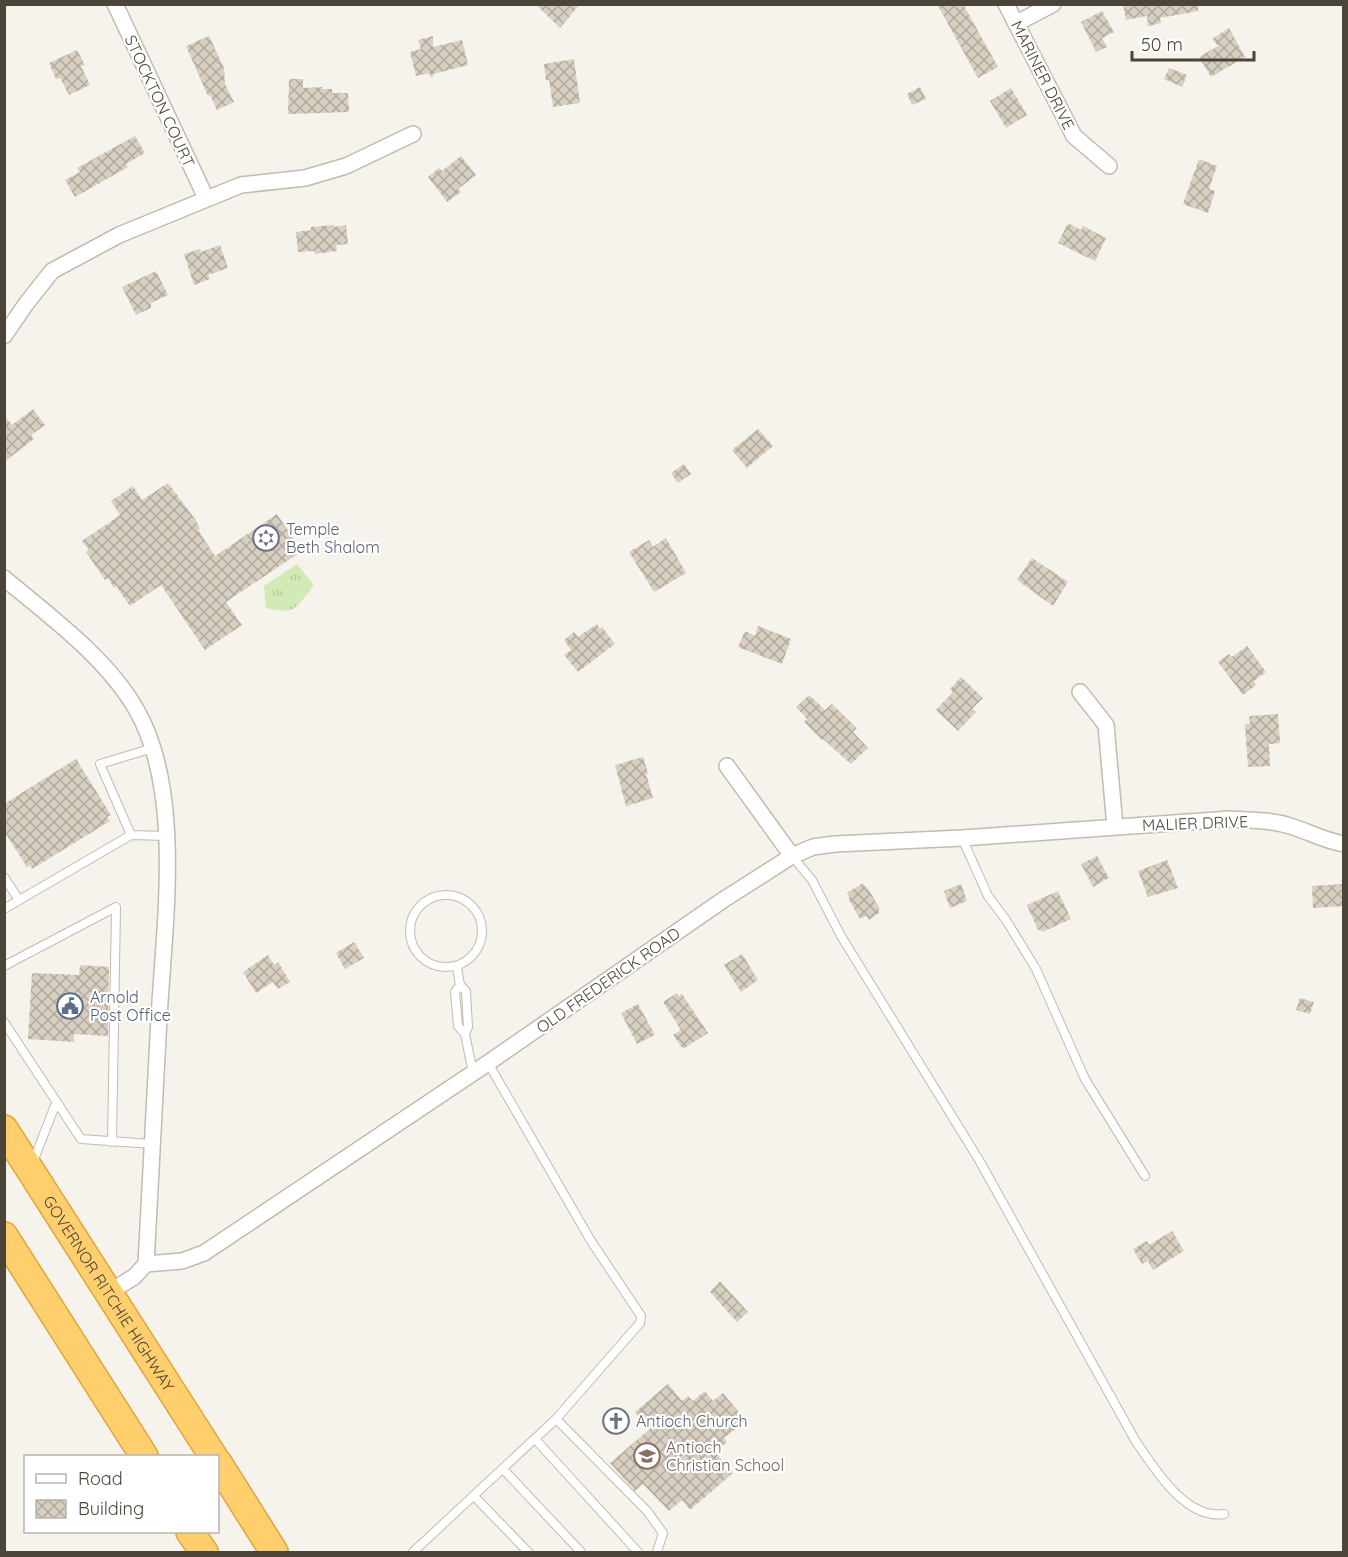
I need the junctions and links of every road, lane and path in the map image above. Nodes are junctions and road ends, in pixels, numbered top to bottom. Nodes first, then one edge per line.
1 (115, 4) edge
2 (1006, 4) edge
3 (1053, 4) edge
4 (1017, 23) junction
5 (413, 134) dead end
6 (1109, 166) dead end
7 (206, 198) junction
8 (4, 336) edge
9 (4, 578) edge
10 (1080, 692) dead end
11 (153, 748) junction
12 (727, 766) dead end
13 (1115, 827) junction
14 (131, 835) junction
15 (166, 836) junction
16 (962, 838) junction
17 (1344, 844) edge
18 (792, 856) junction
19 (4, 877) edge
20 (19, 900) junction
21 (4, 909) edge
22 (4, 966) edge
23 (456, 967) junction
24 (4, 1022) edge
25 (488, 1063) junction
26 (473, 1072) junction
27 (56, 1103) junction
28 (4, 1129) edge
29 (112, 1142) junction
30 (152, 1144) junction
31 (30, 1169) junction
32 (1146, 1176) dead end
33 (4, 1236) edge
34 (146, 1264) junction
35 (110, 1292) junction
36 (556, 1419) junction
37 (535, 1439) junction
38 (143, 1455) edge
39 (212, 1455) edge
40 (219, 1465) edge
41 (503, 1469) junction
42 (474, 1496) junction
43 (1224, 1514) dead end
44 (191, 1533) edge
45 (204, 1552) edge
46 (274, 1552) edge
47 (413, 1552) edge
48 (528, 1552) edge
49 (581, 1552) edge
50 (638, 1552) edge
51 (657, 1552) edge

1 - 7 street, STOCKTON COURT
2 - 4 street, MARINER DRIVE
3 - 4 street
4 - 6 street, MARINER DRIVE
5 - 7 street
7 - 8 street
9 - 11 street
10 - 13 street
11 - 14 lane
11 - 15 street
12 - 18 street
13 - 16 street, OLD FREDERICK ROAD
13 - 17 street, MALIER DRIVE
14 - 15 lane
14 - 20 lane
15 - 30 street
16 - 18 street, OLD FREDERICK ROAD
16 - 32 lane
18 - 25 street, OLD FREDERICK ROAD
18 - 43 lane
19 - 20 lane
20 - 21 lane
22 - 29 lane
23 - 23 lane
23 - 26 lane
24 - 27 lane
25 - 26 street, OLD FREDERICK ROAD
25 - 36 lane
26 - 34 street, OLD FREDERICK ROAD
27 - 29 lane
27 - 31 lane
28 - 31 highway, GOVERNOR RITCHIE HIGHWAY
29 - 30 lane
30 - 34 street
31 - 35 highway, GOVERNOR RITCHIE HIGHWAY
33 - 38 highway
34 - 35 street
35 - 39 highway, GOVERNOR RITCHIE HIGHWAY
36 - 37 lane
36 - 51 lane
37 - 41 lane
37 - 50 lane
40 - 46 highway
41 - 42 lane
41 - 49 lane
42 - 47 lane
42 - 48 lane
44 - 45 highway

